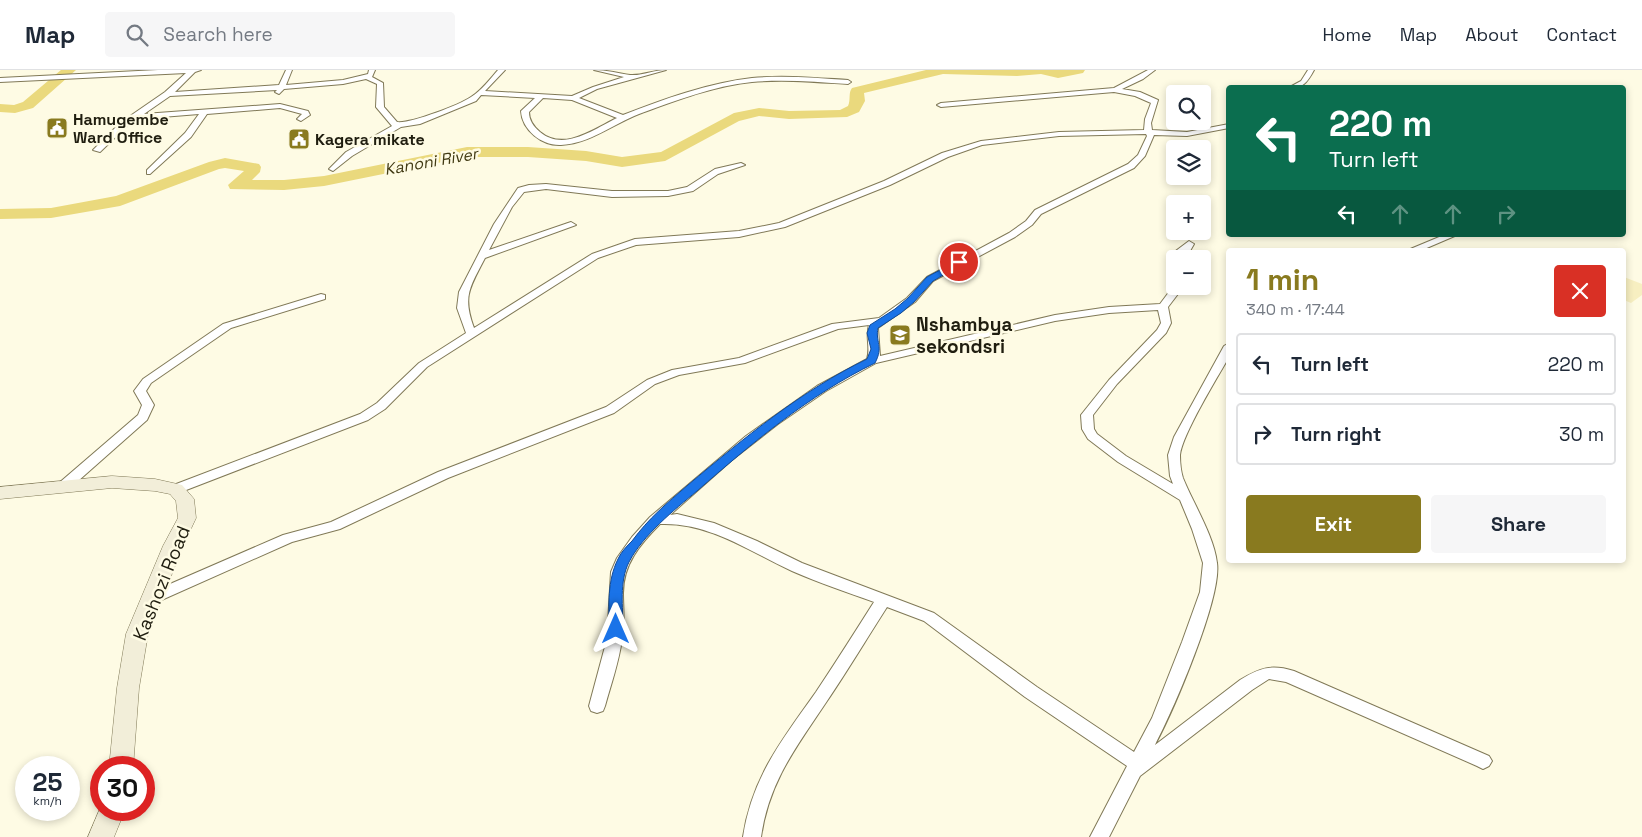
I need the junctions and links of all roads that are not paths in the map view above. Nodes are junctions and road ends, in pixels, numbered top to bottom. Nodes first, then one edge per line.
1 (52, 70) edge
2 (193, 70) edge
3 (198, 70) edge
4 (289, 70) edge
5 (372, 70) edge
6 (502, 70) edge
7 (598, 70) edge
8 (663, 70) edge
9 (1152, 70) edge
10 (1311, 70) edge
11 (367, 77) junction
12 (632, 77) junction
13 (14, 79) junction
14 (0, 80) edge
15 (848, 82) dead end
16 (1298, 85) edge
17 (282, 88) junction
18 (1114, 90) junction
19 (481, 93) junction
20 (168, 94) junction
21 (540, 97) junction
22 (573, 98) junction
23 (941, 105) dead end
24 (270, 107) junction
25 (204, 112) junction
26 (133, 117) junction
27 (623, 118) junction
28 (301, 119) dead end
29 (399, 125) junction
30 (1226, 127) edge
31 (1148, 132) junction
32 (97, 150) dead end
33 (741, 165) dead end
34 (333, 169) dead end
35 (150, 172) dead end
36 (571, 225) dead end
37 (1447, 237) edge
38 (1189, 244) dead end
39 (1418, 248) edge
40 (1184, 250) edge
41 (481, 256) junction
42 (1172, 295) edge
43 (321, 298) dead end
44 (1163, 307) junction
45 (880, 321) junction
46 (472, 333) junction
47 (1226, 352) edge
48 (872, 361) junction
49 (64, 486) junction
50 (176, 488) junction
51 (0, 493) edge
52 (1185, 497) junction
53 (655, 520) junction
54 (152, 598) junction
55 (883, 601) junction
56 (597, 706) dead end
57 (122, 756) edge
58 (1483, 761) dead end
59 (1137, 767) junction
60 (108, 821) edge
61 (101, 837) edge
62 (752, 837) edge
63 (1099, 837) edge

1 - 13 street
2 - 3 street
2 - 13 street
2 - 20 street
4 - 17 street
5 - 11 street
6 - 19 street
7 - 12 street
8 - 12 street
9 - 18 street
10 - 16 street
11 - 17 street
11 - 29 street
12 - 22 street
13 - 14 street
15 - 27 street
17 - 20 street
17 - 24 street
18 - 23 street
18 - 31 street
19 - 21 street
19 - 29 street
20 - 26 street
21 - 22 street
21 - 27 street
22 - 27 street
24 - 25 street
24 - 28 street
25 - 26 street
25 - 35 street
26 - 32 street
29 - 34 street
30 - 31 street
31 - 45 street
31 - 46 street
33 - 41 street
36 - 41 street
37 - 39 street
38 - 40 street
41 - 46 street
42 - 44 street
43 - 49 street
44 - 48 street
44 - 52 street
45 - 48 street
45 - 54 street
46 - 50 street
47 - 52 street
48 - 53 street
49 - 50 main road
49 - 51 main road
50 - 54 main road, Kashozi Road
52 - 59 street
53 - 55 street
53 - 56 street
54 - 57 main road, Kashozi Road
55 - 59 street
55 - 62 street
58 - 59 street
59 - 63 street
60 - 61 main road

